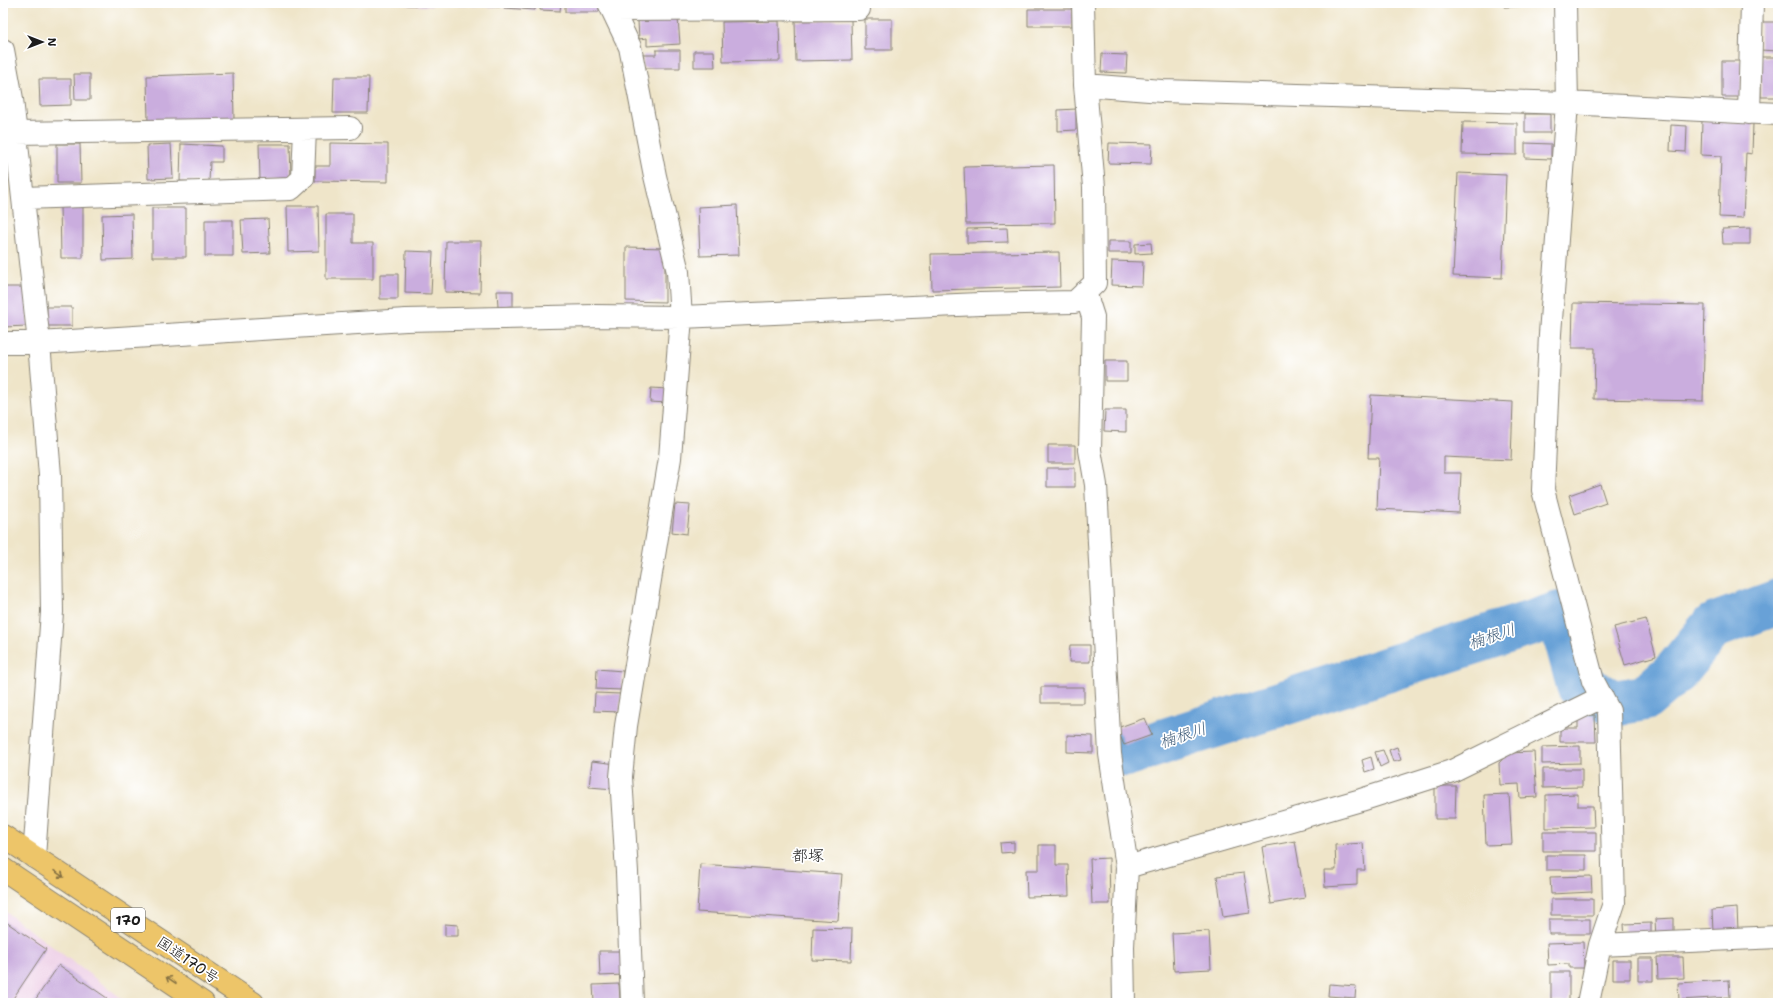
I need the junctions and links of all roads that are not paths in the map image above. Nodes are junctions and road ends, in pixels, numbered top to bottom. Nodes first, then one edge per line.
1 (1083, 3) edge
2 (1565, 3) edge
3 (1752, 3) edge
4 (611, 7) edge
5 (859, 8) dead end
6 (3, 50) edge
7 (1085, 85) junction
8 (8, 99) edge
9 (1567, 103) junction
10 (1749, 113) junction
11 (1778, 114) edge
12 (350, 128) dead end
13 (305, 129) junction
14 (16, 132) junction
15 (23, 198) junction
16 (1085, 292) junction
17 (681, 317) junction
18 (3, 343) edge
19 (39, 343) junction
20 (1602, 697) junction
21 (3, 836) edge
22 (34, 857) junction
23 (1127, 867) junction
24 (3, 869) edge
25 (1778, 937) edge
26 (1600, 945) junction
27 (203, 1003) edge
28 (253, 1003) edge
29 (632, 1003) edge
30 (1124, 1003) edge
31 (1588, 1003) edge

1 - 7 street
2 - 9 street
3 - 10 street
4 - 5 street
4 - 17 street
6 - 8 street
7 - 9 street
7 - 16 street
8 - 14 street
9 - 10 street
9 - 20 street
10 - 11 street
12 - 13 street
13 - 14 street
13 - 15 street
14 - 15 street
15 - 19 street
16 - 17 street
16 - 23 street
17 - 19 street
17 - 29 street
18 - 19 street
19 - 22 street
20 - 23 street
20 - 26 street
21 - 22 highway, 国道170号 / 170
22 -> 28 highway, 国道170号 / 170
23 - 30 street
27 -> 24 highway, 国道170号 / 170
25 - 26 street
26 - 31 street

